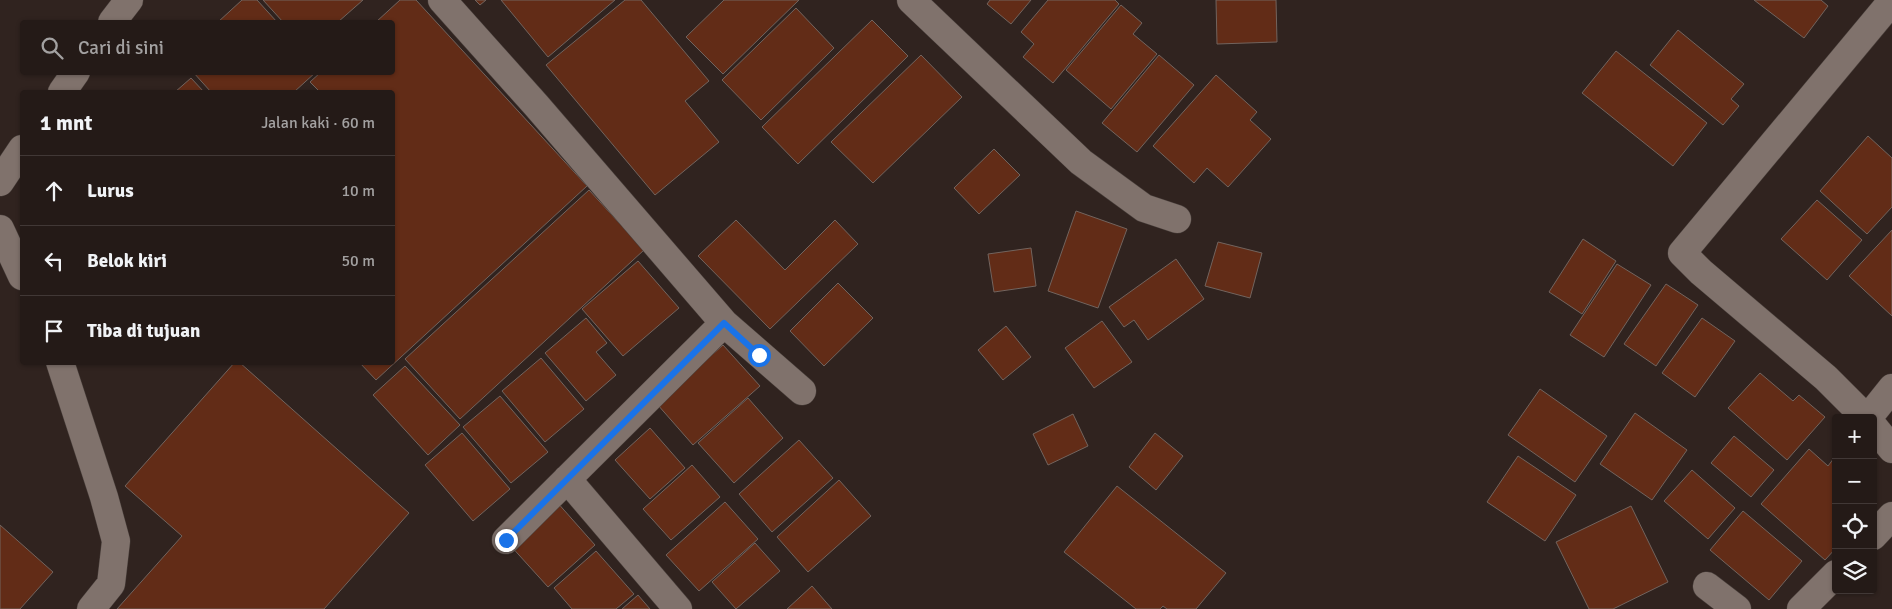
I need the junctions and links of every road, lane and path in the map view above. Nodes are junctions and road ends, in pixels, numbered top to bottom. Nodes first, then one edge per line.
1 (129, 0) edge
2 (442, 0) edge
3 (911, 0) edge
4 (1892, 1) edge
5 (114, 20) edge
6 (74, 75) edge
7 (63, 90) edge
8 (20, 152) edge
9 (0, 182) edge
10 (1177, 218) dead end
11 (0, 228) edge
12 (20, 272) edge
13 (724, 323) junction
14 (61, 365) edge
15 (1892, 388) edge
16 (802, 391) dead end
17 (1863, 414) edge
18 (1870, 414) edge
19 (1877, 431) edge
20 (1892, 449) edge
21 (567, 479) junction
22 (1892, 516) edge
23 (1877, 532) edge
24 (506, 540) dead end
25 (1832, 578) edge
26 (1707, 586) dead end
27 (91, 609) edge
28 (678, 609) edge
29 (1737, 609) edge
30 (1801, 609) edge

1 - 5 street
2 - 13 street
3 - 10 street
4 - 17 street
6 - 7 street
8 - 9 street
11 - 12 street
13 - 16 street
13 - 21 street
14 - 27 street
15 - 18 street
19 - 20 street
21 - 24 street
21 - 28 street
22 - 23 street
25 - 30 street
26 - 29 street

